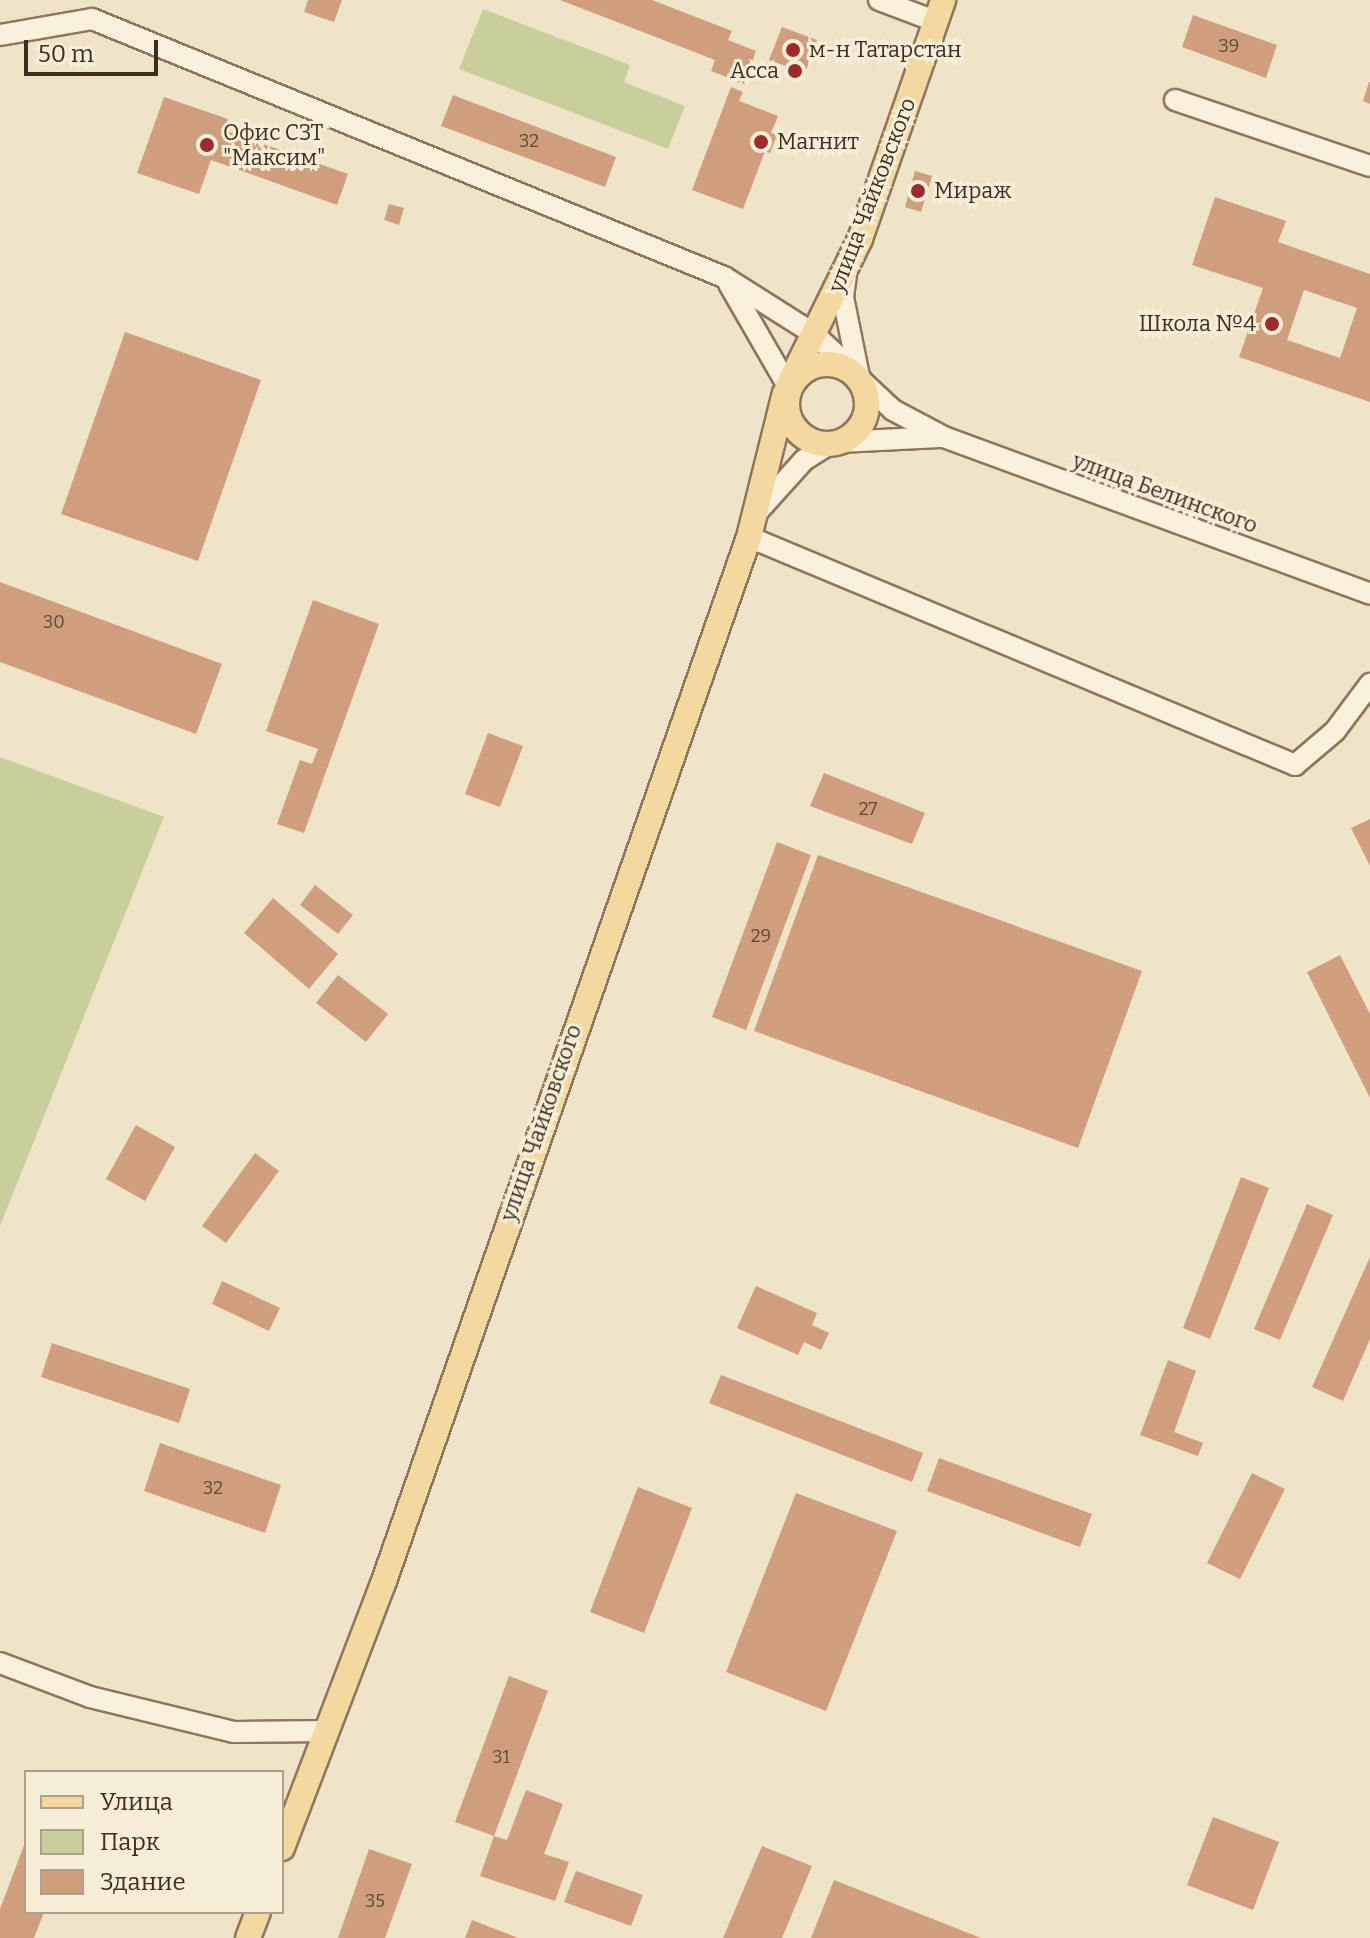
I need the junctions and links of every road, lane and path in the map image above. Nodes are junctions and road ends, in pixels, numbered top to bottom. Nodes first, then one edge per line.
1 (879, 0) edge
2 (939, 10) edge
3 (0, 35) edge
4 (1175, 100) dead end
5 (1370, 166) edge
6 (846, 275) junction
7 (724, 277) junction
8 (814, 334) junction
9 (861, 379) junction
10 (787, 389) junction
11 (944, 437) junction
12 (833, 444) junction
13 (759, 510) junction
14 (749, 537) junction
15 (1370, 594) edge
16 (1370, 684) edge
17 (0, 1663) edge
18 (327, 1731) junction
19 (284, 1843) edge
20 (257, 1914) edge
21 (248, 1938) edge

1 - 2 street
2 - 6 main road, улица Чайковского
3 - 7 street, улица Белинского
4 - 5 street
6 - 8 main road, улица Чайковского
6 - 9 street
7 - 8 street, улица Белинского
7 - 10 street
8 - 9 street, улица Белинского
8 - 10 main road, улица Чайковского
9 - 10 main road
9 - 11 street, улица Белинского
9 - 12 main road
10 - 12 main road
10 - 13 main road, улица Чайковского
11 - 12 street
11 - 15 street, улица Белинского
12 - 13 street
13 - 14 main road, улица Чайковского
14 - 16 street
14 - 18 main road, улица Чайковского
17 - 18 street
18 - 19 main road, улица Чайковского
20 - 21 main road

